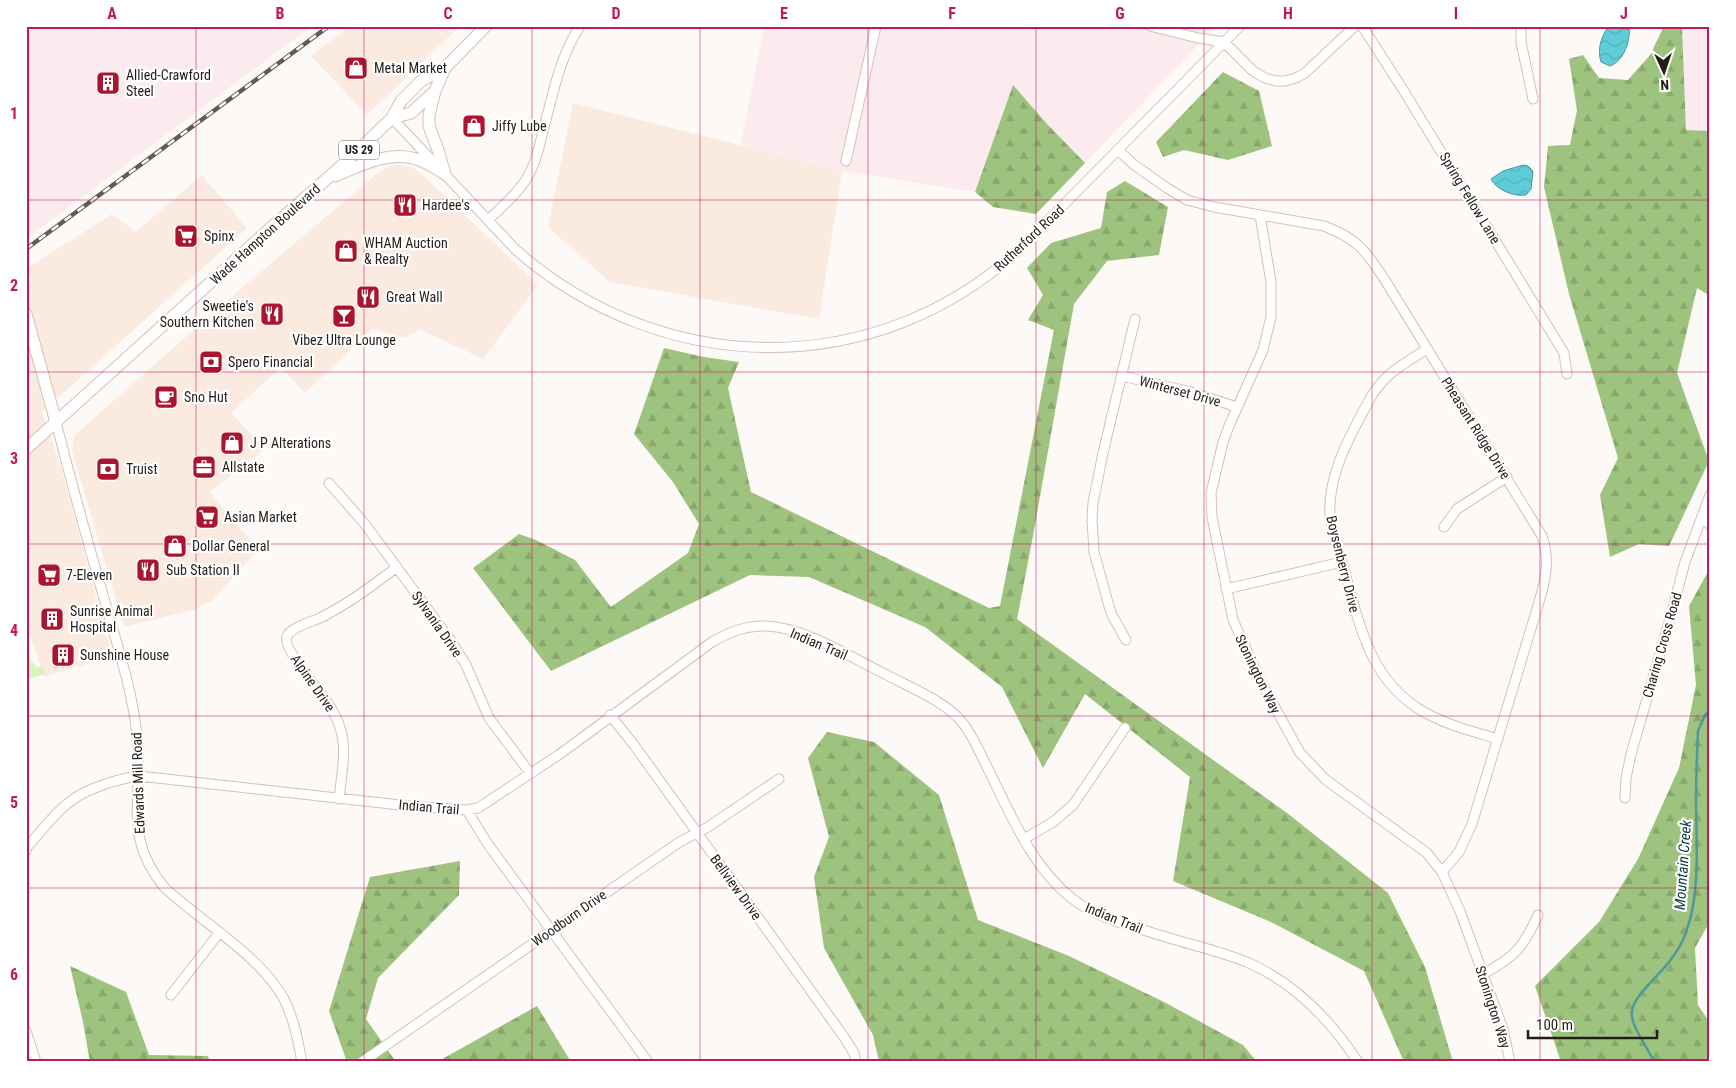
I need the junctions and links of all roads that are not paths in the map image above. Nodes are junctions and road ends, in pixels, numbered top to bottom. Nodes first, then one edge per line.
1 (486, 26) edge
2 (580, 26) edge
3 (876, 26) edge
4 (1150, 26) edge
5 (1240, 26) edge
6 (1354, 26) edge
7 (1362, 26) edge
8 (1521, 26) edge
9 (1224, 42) junction
10 (445, 68) junction
11 (435, 91) junction
12 (1533, 99) dead end
13 (392, 118) junction
14 (1118, 150) junction
15 (846, 162) dead end
16 (445, 174) junction
17 (324, 181) junction
18 (1260, 216) junction
19 (488, 220) junction
20 (26, 314) edge
21 (1135, 319) dead end
22 (1427, 349) junction
23 (1567, 374) dead end
24 (1122, 376) junction
25 (1237, 407) junction
26 (56, 422) junction
27 (26, 449) edge
28 (1507, 477) junction
29 (329, 483) dead end
30 (1710, 495) edge
31 (1702, 517) junction
32 (1710, 525) edge
33 (1444, 527) dead end
34 (1342, 562) junction
35 (397, 568) junction
36 (1226, 588) junction
37 (1126, 640) dead end
38 (610, 715) junction
39 (1125, 728) dead end
40 (1498, 739) junction
41 (530, 773) junction
42 (139, 776) junction
43 (779, 780) dead end
44 (1625, 798) dead end
45 (339, 799) junction
46 (467, 810) junction
47 (696, 833) junction
48 (1024, 839) junction
49 (26, 847) edge
50 (1442, 872) junction
51 (1538, 915) dead end
52 (551, 930) junction
53 (219, 933) junction
54 (1483, 974) junction
55 (170, 995) dead end
56 (26, 1031) edge
57 (36, 1062) edge
58 (302, 1062) edge
59 (362, 1062) edge
60 (648, 1062) edge
61 (856, 1062) edge
62 (1358, 1062) edge
63 (1510, 1062) edge

1 - 10 main road, Wade Hampton Boulevard / US 29
2 - 19 street
3 - 15 street
4 - 9 street
5 - 9 street, Rutherford Road
6 - 9 street
7 - 23 street, Spring Fellow Lane
8 - 12 street
9 - 14 street, Rutherford Road
10 - 11 main road, Wade Hampton Boulevard / US 29
10 - 13 main road, Wade Hampton Boulevard / US 29
11 - 13 main road, Wade Hampton Boulevard / US 29
11 - 16 main road
13 - 16 street, Rutherford Road
13 - 17 main road, Wade Hampton Boulevard / US 29
14 - 18 street, Pheasant Ridge Drive
14 - 19 street, Rutherford Road
16 - 17 main road
16 - 19 street, Rutherford Road
17 - 26 main road, Wade Hampton Boulevard / US 29
18 - 22 street, Pheasant Ridge Drive
18 - 25 street, Stonington Way
20 - 26 main road
21 - 24 street
22 - 28 street, Pheasant Ridge Drive
22 - 34 street, Boysenberry Drive
24 - 25 street, Winterset Drive
24 - 37 street
25 - 36 street, Stonington Way
26 - 27 main road, Wade Hampton Boulevard / US 29
26 - 42 street, Edwards Mill Road
28 - 33 street
28 - 40 street, Pheasant Ridge Drive
29 - 35 street, Sylvania Drive
30 - 31 street, Charing Cross Road
31 - 32 street
31 - 44 street, Charing Cross Road
34 - 36 street
34 - 40 street, Boysenberry Drive
35 - 41 street, Sylvania Drive
35 - 45 street, Alpine Drive
36 - 50 street, Stonington Way
38 - 41 street, Indian Trail
38 - 47 street, Bellview Drive
38 - 48 street, Indian Trail
39 - 48 street
40 - 50 street, Pheasant Ridge Drive
41 - 46 street, Indian Trail
42 - 45 street, Indian Trail
42 - 49 street, Indian Trail
42 - 53 street, Edwards Mill Road
43 - 47 street, Woodburn Drive
45 - 46 street, Indian Trail
46 - 52 street
47 - 52 street, Woodburn Drive
47 - 61 street, Bellview Drive
48 - 62 street, Indian Trail
50 - 54 street, Stonington Way
51 - 54 street
52 - 59 street, Woodburn Drive
52 - 60 street
53 - 55 street
53 - 58 street, Edwards Mill Road
54 - 63 street, Stonington Way
56 - 57 street

